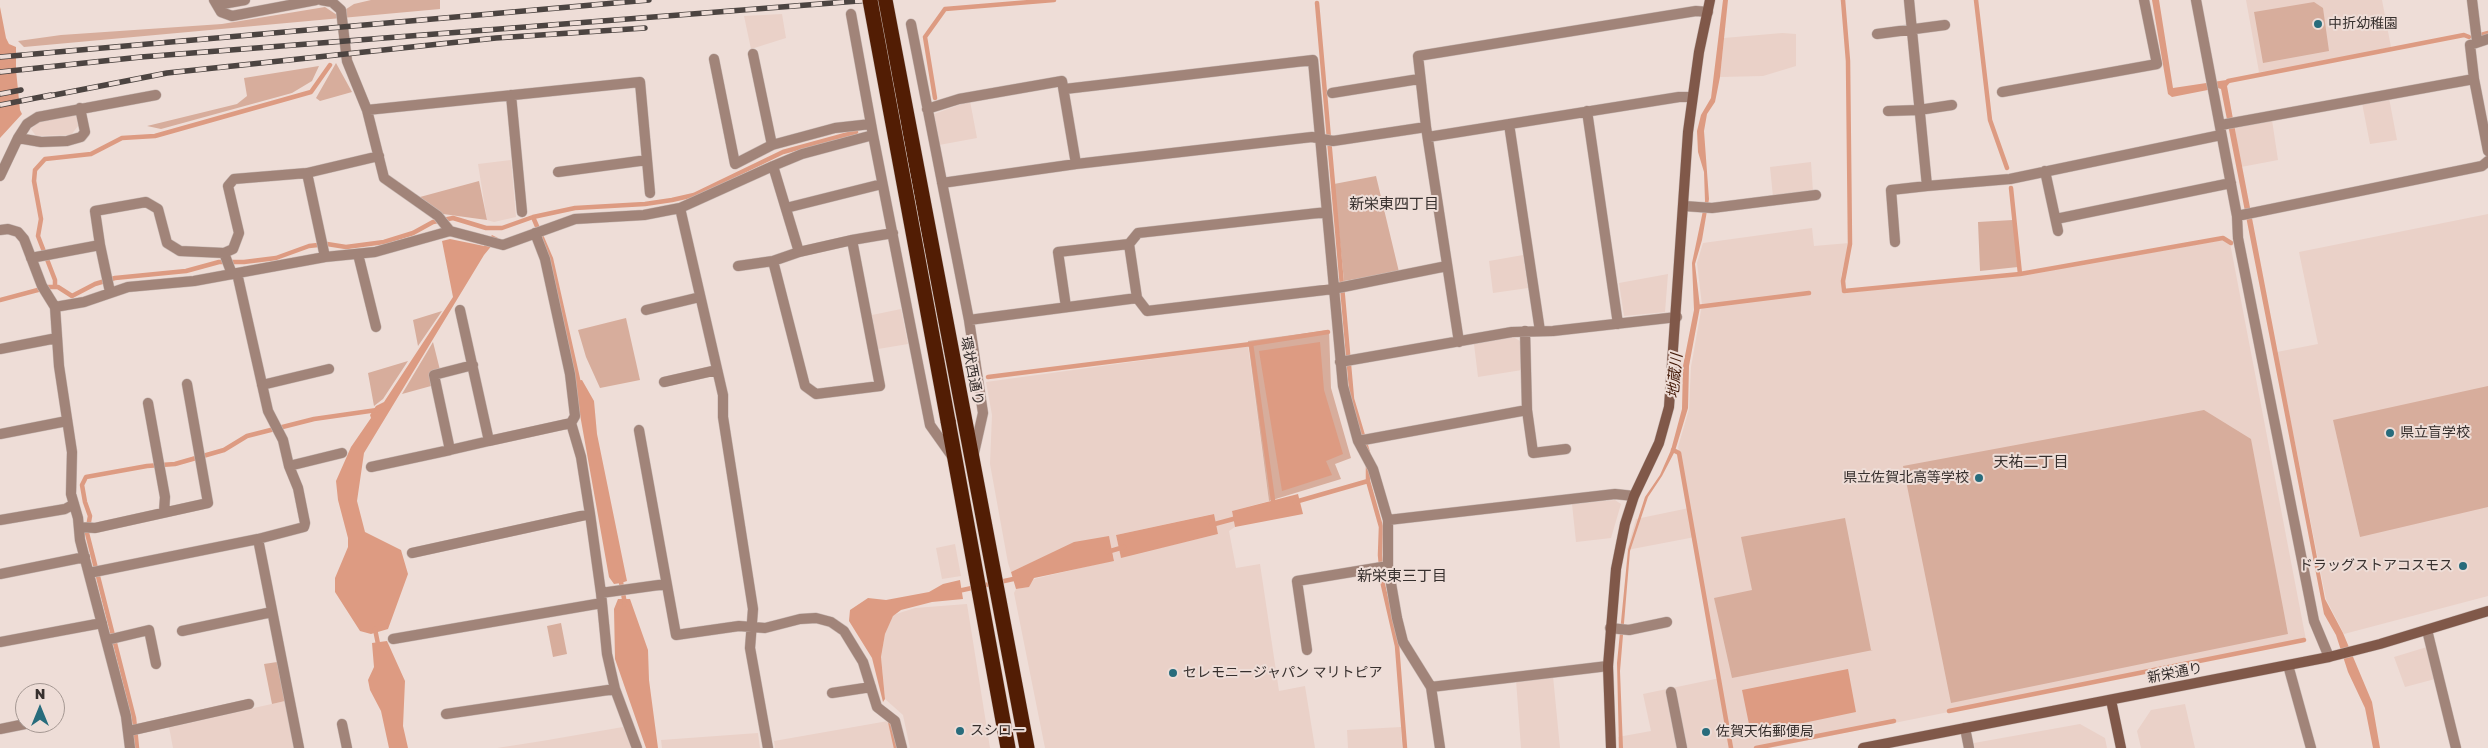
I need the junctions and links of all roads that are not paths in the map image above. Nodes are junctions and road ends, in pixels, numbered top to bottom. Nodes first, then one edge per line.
1 (244, 0) edge
2 (316, 0) edge
3 (321, 0) edge
4 (870, 0) edge
5 (885, 0) edge
6 (1710, 0) edge
7 (1908, 0) edge
8 (2144, 0) edge
9 (2196, 0) edge
10 (2472, 0) edge
11 (215, 3) edge
12 (1708, 12) junction
13 (851, 14) dead end
14 (911, 24) dead end
15 (1945, 25) dead end
16 (1911, 30) junction
17 (1877, 34) dead end
18 (2488, 39) edge
19 (2477, 41) junction
20 (753, 54) dead end
21 (714, 59) dead end
22 (1419, 79) junction
23 (2474, 79) junction
24 (1065, 89) junction
25 (2002, 92) dead end
26 (1332, 93) dead end
27 (156, 95) dead end
28 (511, 95) junction
29 (1692, 97) junction
30 (1952, 104) dead end
31 (80, 108) junction
32 (928, 109) junction
33 (367, 110) junction
34 (1919, 110) junction
35 (1888, 111) dead end
36 (1587, 112) junction
37 (871, 124) junction
38 (1509, 124) junction
39 (2222, 128) junction
40 (1427, 132) junction
41 (873, 135) junction
42 (18, 138) junction
43 (1322, 140) junction
44 (772, 145) junction
45 (2488, 151) edge
46 (379, 156) junction
47 (648, 160) junction
48 (2488, 161) edge
49 (1076, 164) junction
50 (773, 166) junction
51 (2045, 171) junction
52 (558, 172) dead end
53 (307, 173) junction
54 (0, 176) edge
55 (2231, 182) junction
56 (942, 183) junction
57 (882, 184) junction
58 (1926, 186) junction
59 (650, 193) dead end
60 (1816, 195) dead end
61 (1684, 206) junction
62 (680, 208) junction
63 (786, 208) junction
64 (522, 212) dead end
65 (1327, 212) junction
66 (2240, 216) junction
67 (2056, 219) junction
68 (448, 228) junction
69 (0, 230) edge
70 (2058, 231) dead end
71 (540, 232) junction
72 (893, 233) junction
73 (852, 240) junction
74 (1895, 242) dead end
75 (1129, 244) junction
76 (100, 245) junction
77 (799, 252) junction
78 (324, 254) junction
79 (358, 254) junction
80 (225, 255) junction
81 (35, 257) junction
82 (773, 261) junction
83 (738, 266) dead end
84 (1447, 266) junction
85 (233, 271) junction
86 (109, 289) junction
87 (1333, 289) junction
88 (700, 297) junction
89 (1137, 298) junction
90 (54, 307) junction
91 (1066, 307) junction
92 (460, 310) dead end
93 (646, 310) dead end
94 (1677, 316) junction
95 (969, 320) junction
96 (1618, 324) junction
97 (376, 327) dead end
98 (1525, 331) junction
99 (1540, 331) junction
100 (57, 338) junction
101 (1460, 342) junction
102 (0, 349) edge
103 (1340, 362) junction
104 (473, 365) junction
105 (328, 369) dead end
106 (717, 370) junction
107 (664, 382) dead end
108 (187, 384) dead end
109 (262, 385) junction
110 (148, 403) dead end
111 (1528, 410) junction
112 (67, 422) junction
113 (571, 423) junction
114 (639, 430) dead end
115 (0, 434) edge
116 (490, 441) junction
117 (1361, 446) junction
118 (1566, 449) dead end
119 (450, 450) junction
120 (342, 453) dead end
121 (972, 461) junction
122 (955, 462) junction
123 (289, 466) junction
124 (371, 467) dead end
125 (1634, 496) junction
126 (74, 504) junction
127 (164, 512) junction
128 (590, 514) junction
129 (0, 520) edge
130 (1388, 520) junction
131 (81, 527) junction
132 (258, 539) junction
133 (412, 553) dead end
134 (85, 557) junction
135 (1388, 566) junction
136 (91, 573) junction
137 (0, 574) edge
138 (666, 584) junction
139 (602, 598) junction
140 (2488, 611) edge
141 (272, 612) junction
142 (1667, 622) dead end
143 (102, 623) junction
144 (752, 627) junction
145 (1614, 628) junction
146 (2427, 630) junction
147 (182, 631) dead end
148 (112, 639) junction
149 (393, 639) dead end
150 (0, 642) edge
151 (1307, 650) dead end
152 (2329, 657) junction
153 (156, 664) dead end
154 (2288, 665) junction
155 (1608, 666) junction
156 (871, 687) junction
157 (1431, 687) junction
158 (615, 689) junction
159 (1671, 692) dead end
160 (832, 693) dead end
161 (2111, 700) junction
162 (249, 704) dead end
163 (446, 714) dead end
164 (342, 724) dead end
165 (15, 726) edge
166 (1965, 728) junction
167 (0, 729) edge
168 (134, 730) junction
169 (130, 748) edge
170 (300, 748) edge
171 (347, 748) edge
172 (637, 748) edge
173 (768, 748) edge
174 (902, 748) edge
175 (1008, 748) edge
176 (1027, 748) edge
177 (1440, 748) edge
178 (1611, 748) edge
179 (1682, 748) edge
180 (1863, 748) edge
181 (1969, 748) edge
182 (2121, 748) edge
183 (2311, 748) edge
184 (2456, 748) edge

1 - 11 street
2 - 11 street
3 - 33 street
4 - 122 highway, bridge
5 - 121 highway, 環状西通り
6 - 12 street
7 - 16 street
8 - 25 street
9 - 39 street
10 - 19 street
12 - 22 street
12 - 29 street
13 - 37 street
14 - 32 street
15 - 16 street
16 - 17 street
16 - 34 street
18 - 19 street
19 - 23 street
20 - 44 street
21 - 44 street
22 - 26 street
22 - 40 street
23 - 39 street
23 - 45 street
24 - 32 street
24 - 43 street
24 - 49 street
27 - 31 street
28 - 33 street
28 - 47 street
28 - 64 street
29 - 36 street
29 - 61 street
30 - 34 street
31 - 42 street
31 - 42 street
32 - 56 street
33 - 46 street
34 - 35 street
34 - 58 street
36 - 38 street
36 - 96 street
37 - 41 street
37 - 44 street
38 - 40 street
38 - 99 street
39 - 51 street
39 - 55 street
40 - 43 street
40 - 84 street
41 - 50 street
41 - 57 street
42 - 54 street
43 - 49 street
43 - 65 street
46 - 53 street
46 - 68 street
47 - 52 street
47 - 59 street
48 - 66 street
49 - 56 street
50 - 62 street
50 - 63 street
51 - 58 street
51 - 67 street
53 - 78 street
53 - 80 street
55 - 66 street
55 - 67 street
56 - 95 street
57 - 63 street
57 - 72 street
58 - 74 street
60 - 61 street
61 - 94 street
62 - 71 street
62 - 88 street
63 - 77 street
65 - 75 street
65 - 87 street
66 - 152 street
67 - 70 street
68 - 71 street
68 - 79 street
69 - 81 street
71 - 113 street
72 - 73 street
72 - 122 street
73 - 77 street
73 - 82 street
75 - 89 street
75 - 91 street
76 - 80 street
76 - 81 street
76 - 86 street
77 - 82 street
78 - 79 street
78 - 85 street
79 - 97 street
80 - 85 street
81 - 90 street
82 - 83 street
84 - 87 street
84 - 101 street
85 - 86 street
85 - 109 street
86 - 90 street
87 - 89 street
87 - 103 street
88 - 93 street
88 - 106 street
89 - 91 street
90 - 100 street
91 - 95 street
92 - 104 street
94 - 96 street
94 - 125 street
95 - 121 street
96 - 99 street
98 - 99 street
98 - 101 street
98 - 111 street
100 - 102 street
100 - 112 street
101 - 103 street
103 - 117 street
104 - 116 street
104 - 119 street
105 - 109 street
106 - 107 street
106 - 144 street
108 - 127 street
109 - 123 street
110 - 127 street
111 - 117 street
111 - 118 street
112 - 115 street
112 - 126 street
113 - 116 street
113 - 128 street
114 - 138 street
116 - 119 street
117 - 130 street
119 - 124 street
120 - 123 street
121 - 176 highway, 環状西通り
122 - 175 highway
123 - 132 street
125 - 130 street
125 - 145 street
126 - 129 street
126 - 131 street
127 - 131 street
128 - 133 street
128 - 139 street
130 - 135 street
131 - 134 street
132 - 136 street
132 - 141 street
134 - 136 street
134 - 137 street
135 - 151 street
135 - 157 street
136 - 143 street
138 - 139 street
138 - 144 street
139 - 149 street
139 - 158 street
140 - 146 street, 新栄通り
141 - 147 street
141 - 170 street
142 - 145 street
143 - 148 street
143 - 150 street
144 - 156 street
144 - 173 street
145 - 155 street
146 - 152 street, 新栄通り
146 - 184 street
148 - 153 street
148 - 168 street
152 - 154 street, 新栄通り
154 - 161 street, 新栄通り
154 - 183 street
155 - 157 street
155 - 178 street
156 - 160 street
156 - 174 street
157 - 177 street
158 - 163 street
158 - 172 street
159 - 179 street
161 - 166 street, 新栄通り
161 - 182 street
162 - 168 street
164 - 171 street
165 - 167 street
166 - 180 street, 新栄通り
166 - 181 street
168 - 169 street

